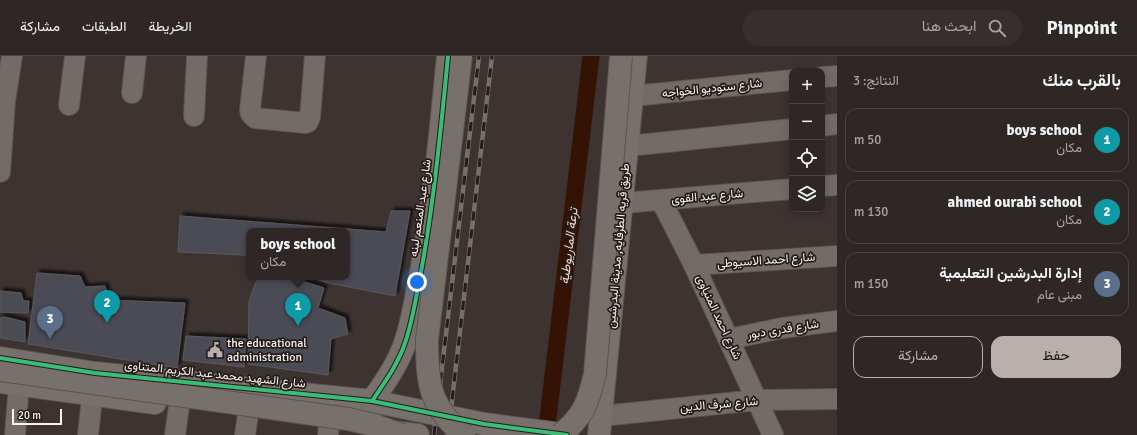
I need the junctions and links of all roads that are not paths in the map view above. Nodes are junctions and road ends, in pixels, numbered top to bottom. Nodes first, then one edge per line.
1 (12, 56) edge
2 (75, 56) edge
3 (136, 56) edge
4 (197, 56) edge
5 (256, 56) edge
6 (315, 56) edge
7 (448, 56) edge
8 (461, 56) edge
9 (621, 56) edge
10 (636, 56) edge
11 (837, 76) edge
12 (825, 77) edge
13 (789, 80) edge
14 (132, 93) dead end
15 (632, 96) junction
16 (69, 105) dead end
17 (194, 116) dead end
18 (837, 124) edge
19 (825, 126) edge
20 (789, 129) edge
21 (628, 146) junction
22 (0, 172) edge
23 (837, 185) edge
24 (825, 186) edge
25 (789, 189) edge
26 (661, 200) junction
27 (623, 203) junction
28 (837, 256) edge
29 (694, 265) junction
30 (837, 321) edge
31 (729, 339) junction
32 (0, 358) edge
33 (0, 370) edge
34 (95, 373) junction
35 (10, 383) edge
36 (92, 394) junction
37 (837, 399) edge
38 (757, 400) junction
39 (372, 401) junction
40 (179, 406) junction
41 (429, 412) junction
42 (247, 425) edge
43 (601, 425) edge
44 (329, 430) edge
45 (15, 435) edge
46 (88, 435) edge
47 (176, 435) edge
48 (402, 435) edge
49 (418, 435) edge
50 (424, 435) edge
51 (464, 435) edge
52 (560, 435) edge
53 (567, 435) edge
54 (773, 435) edge

1 - 22 street
2 - 16 street
3 - 14 street
4 - 17 street
5 - 6 street
7 - 39 main road, شارع عبد المنعم لبنه
8 - 51 main road, bridge
9 - 52 main road, bridge
10 - 15 main road, طريق قريه الطرفايه, مدينة البدرشين
11 - 12 street
13 - 15 street, شارع ستوديو الخواجه
15 - 21 main road, طريق قريه الطرفايه, مدينة البدرشين
18 - 19 street
20 - 21 street
21 - 27 main road, طريق قريه الطرفايه, مدينة البدرشين
23 - 24 street
25 - 26 street, شارع عبد القوى
26 - 27 street, شارع عبد القوى
26 - 29 street, شارع احمد المنياوى
27 - 43 main road, طريق قريه الطرفايه, مدينة البدرشين
28 - 29 street, شارع احمد الاسيوطى
29 - 31 street, شارع احمد المنياوى
30 - 31 street, شارع قدرى دبور
31 - 38 street, شارع احمد المنياوى
32 - 34 main road, شارع الشهيد محمد عبد الكريم المتناوى
33 - 48 main road, bridge
34 - 36 street
34 - 39 main road, شارع الشهيد محمد عبد الكريم المتناوى
35 - 36 main road
35 - 45 street
36 - 40 main road
36 - 46 street
37 - 38 street, شارع شرف الدين
38 - 43 street, شارع شرف الدين
38 - 54 street, شارع احمد المنياوى
39 - 41 main road, شارع الشهيد محمد عبد الكريم المتناوى
40 - 42 main road
40 - 47 street
41 - 50 main road
41 - 53 main road, شارع الشهيد محمد عبد الكريم المتناوى
42 - 44 main road
44 - 49 main road

